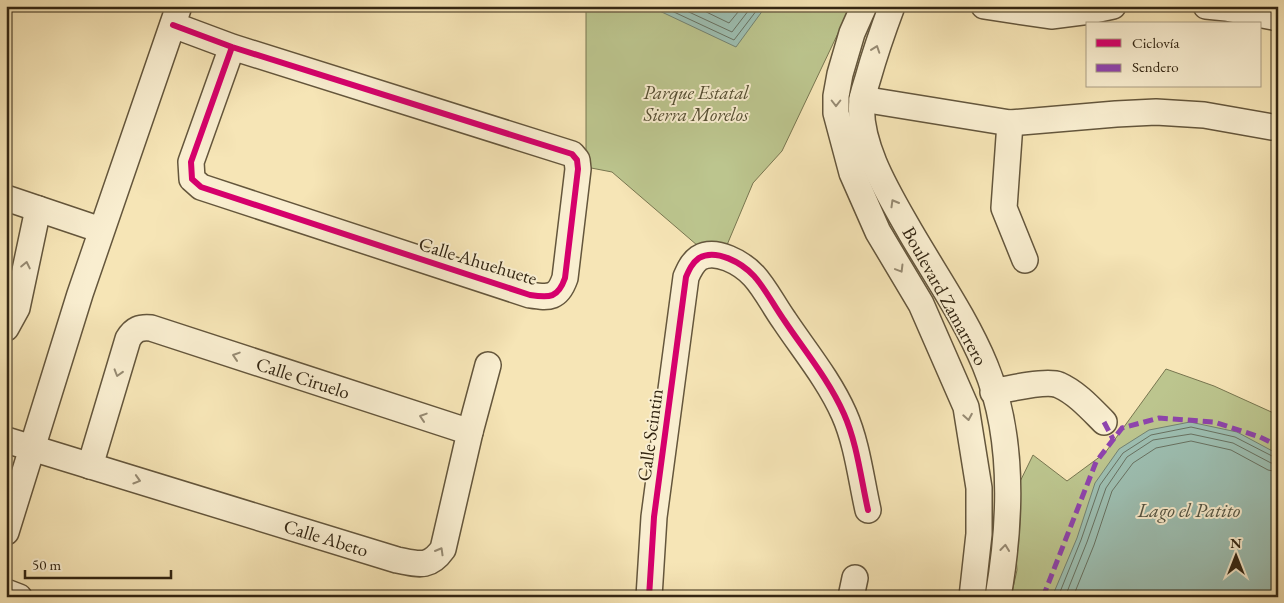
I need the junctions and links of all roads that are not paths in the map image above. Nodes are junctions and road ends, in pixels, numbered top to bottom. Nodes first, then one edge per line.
1 (864, 6) edge
2 (892, 6) edge
3 (984, 6) edge
4 (1113, 6) edge
5 (1206, 6) edge
6 (1052, 11) edge
7 (1268, 13) edge
8 (176, 16) edge
9 (232, 47) junction
10 (862, 99) junction
11 (1010, 123) junction
12 (1278, 128) edge
13 (6, 198) edge
14 (38, 209) junction
15 (101, 230) junction
16 (1025, 260) dead end
17 (938, 280) junction
18 (914, 292) junction
19 (6, 328) edge
20 (488, 365) dead end
21 (994, 392) junction
22 (1104, 422) dead end
23 (470, 432) junction
24 (6, 440) edge
25 (31, 447) junction
26 (90, 466) junction
27 (868, 510) dead end
28 (6, 532) edge
29 (6, 592) edge
30 (19, 597) edge
31 (649, 597) edge
32 (972, 597) edge
33 (998, 597) edge

1 -> 18 street, Boulevard Zamarrero
10 -> 2 street, Boulevard Zamarrero
3 - 6 street
4 - 6 street
5 - 7 street
8 - 9 street, Calle Ahuehuete
8 - 15 street
9 - 9 street, Calle Ahuehuete
10 - 11 street
17 -> 10 street, Boulevard Zamarrero
11 - 12 street
11 - 16 street
13 - 14 street
14 - 15 street
19 -> 14 street
15 - 25 street
17 - 18 street
17 - 21 street, Boulevard Zamarrero
18 -> 32 street, Boulevard Zamarrero
20 - 23 street, Calle Abeto
21 - 22 street
33 -> 21 street, Boulevard Zamarrero
26 -> 23 street, Calle Abeto
23 -> 26 street, Calle Ciruelo
24 - 25 street, Calle Abeto
25 - 26 street, Calle Abeto
25 - 28 street
27 - 31 street, Calle Scintin
29 - 30 street

